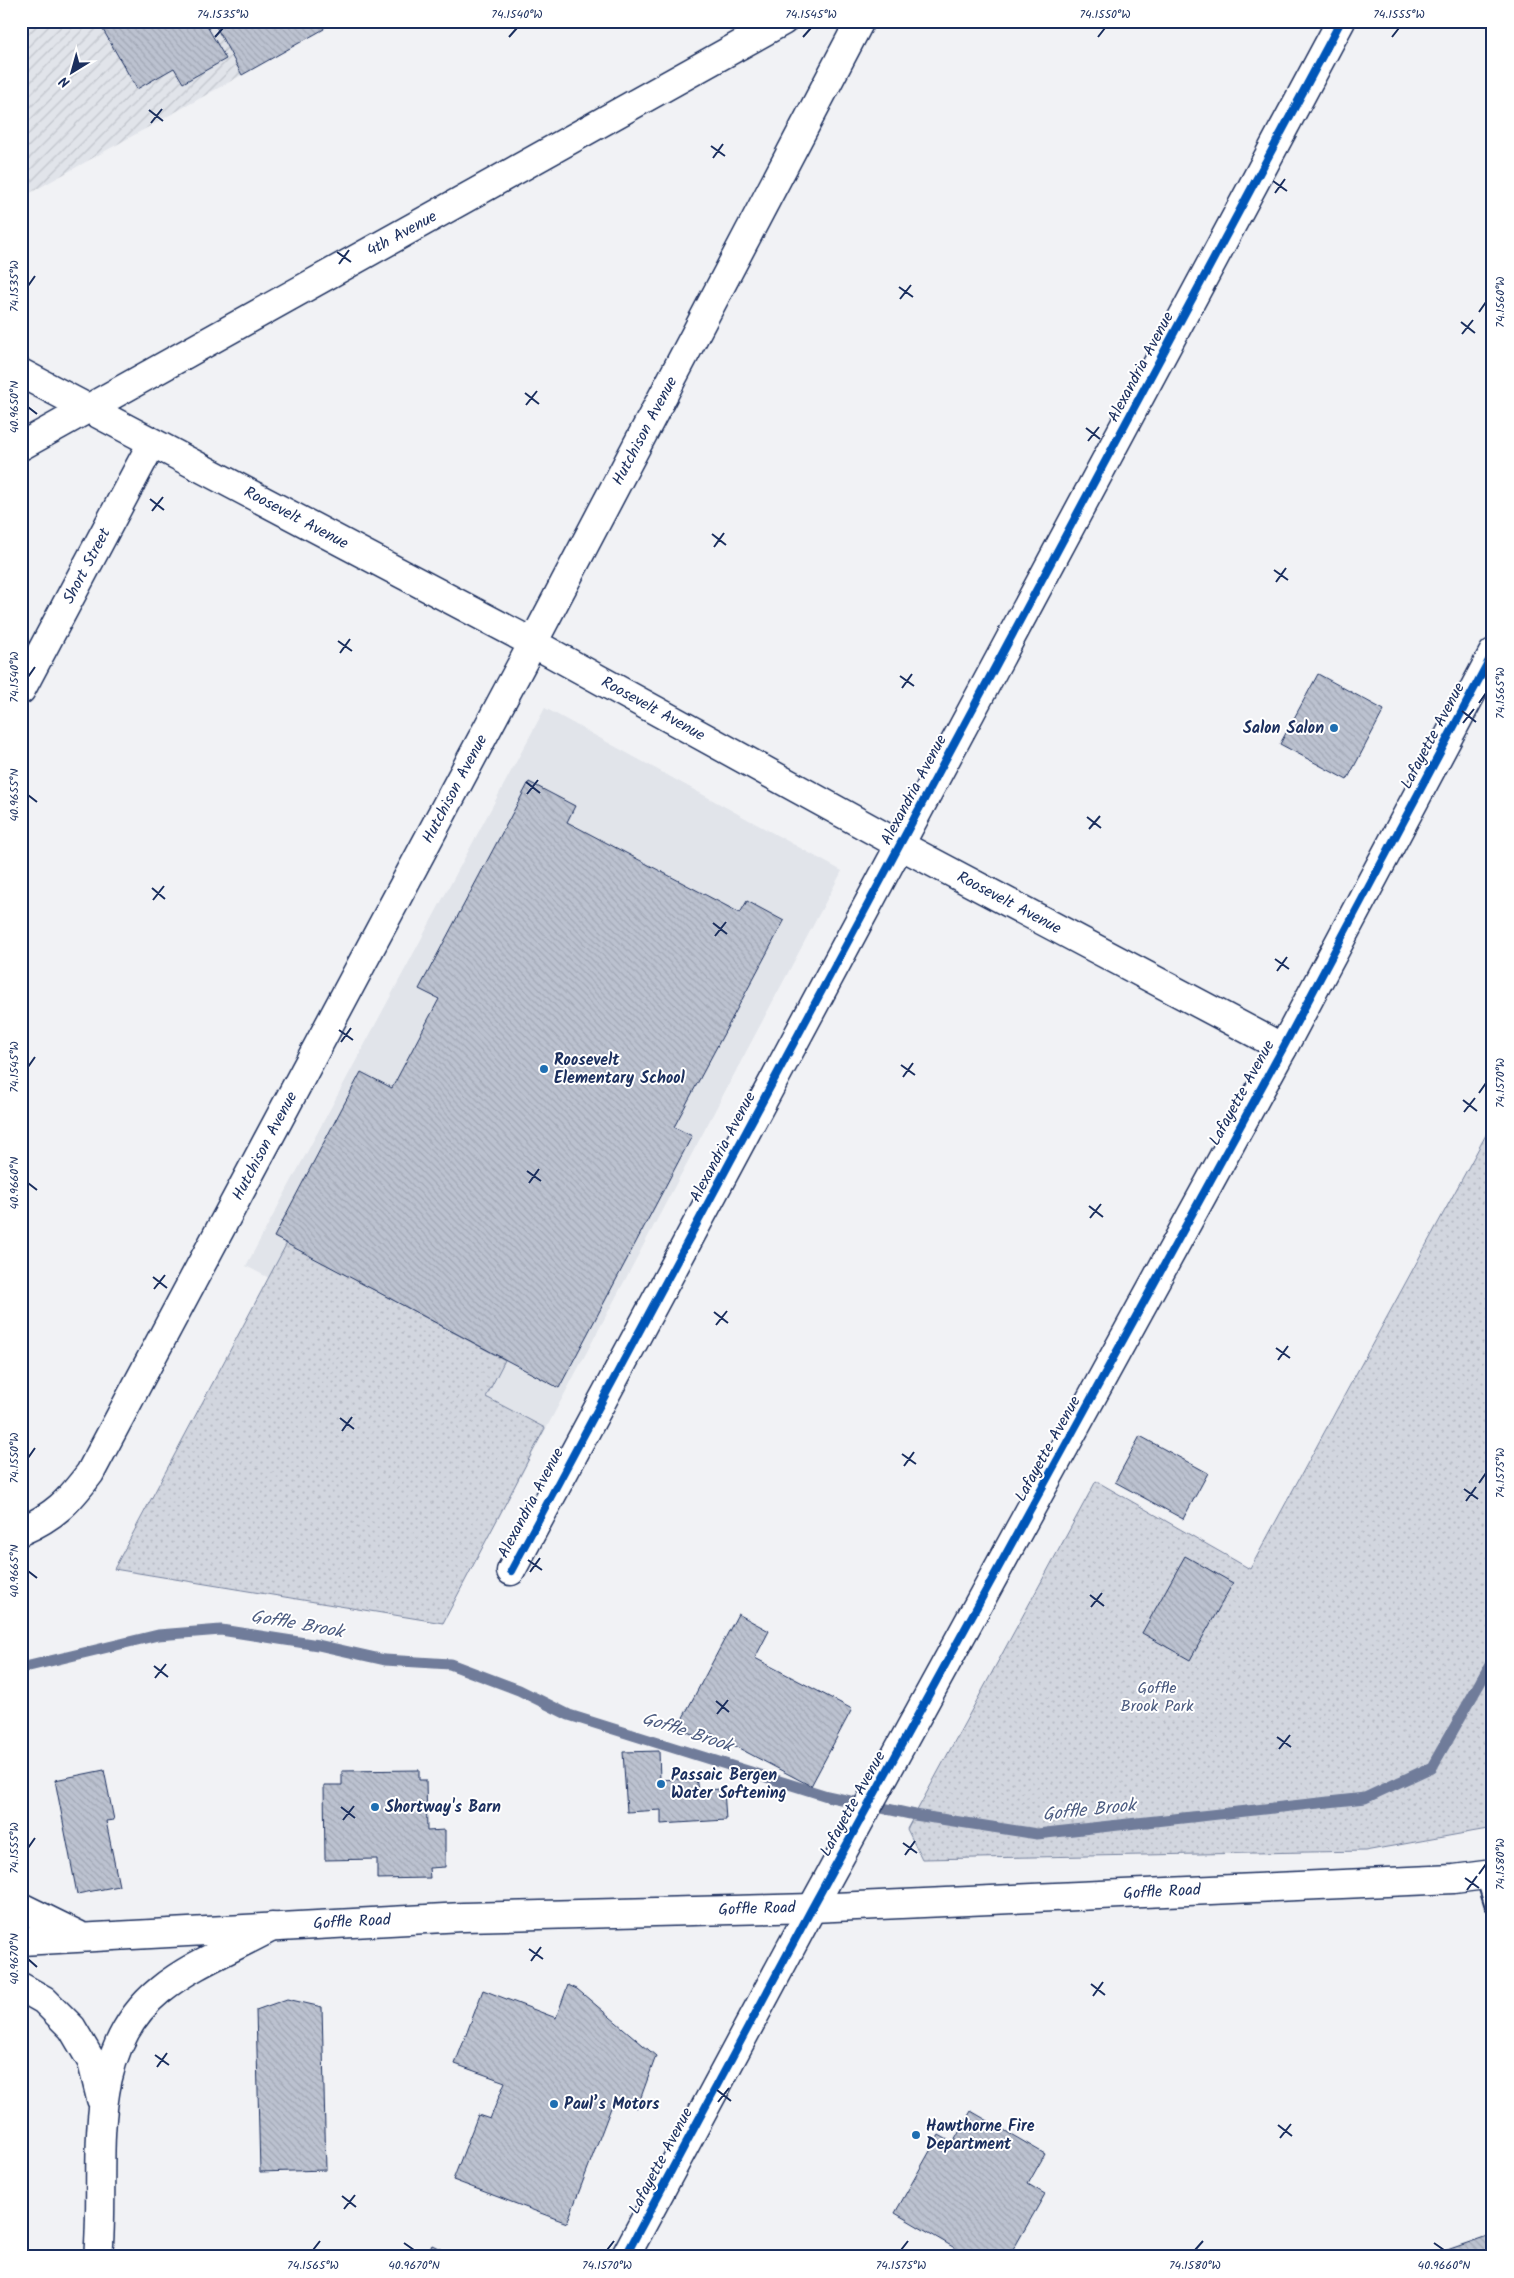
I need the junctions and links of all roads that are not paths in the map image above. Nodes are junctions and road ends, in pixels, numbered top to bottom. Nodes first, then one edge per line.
1 (783, 21) edge
2 (860, 21) edge
3 (1341, 21) edge
4 (21, 373) edge
5 (88, 409) junction
6 (152, 443) junction
7 (21, 446) edge
8 (533, 643) junction
9 (1492, 658) edge
10 (21, 690) edge
11 (900, 845) junction
12 (1283, 1048) junction
13 (21, 1531) edge
14 (510, 1571) dead end
15 (1489, 1875) edge
16 (1493, 1904) edge
17 (21, 1907) edge
18 (812, 1908) junction
19 (272, 1927) junction
20 (82, 1936) junction
21 (21, 1941) edge
22 (21, 1987) edge
23 (102, 2104) junction
24 (98, 2257) edge
25 (625, 2257) edge

1 - 5 main road, 4th Avenue
2 - 8 main road, Hutchison Avenue
3 - 11 main road, Alexandria Avenue
4 - 5 main road, Roosevelt Avenue
5 - 6 main road, Roosevelt Avenue
5 - 7 main road, 4th Avenue
6 - 8 main road, Roosevelt Avenue
6 - 10 main road, Short Street
8 - 11 main road, Roosevelt Avenue
8 - 13 main road, Hutchison Avenue
9 - 12 main road, Lafayette Avenue
11 - 12 main road, Roosevelt Avenue
11 - 14 main road, Alexandria Avenue
12 - 18 main road, Lafayette Avenue
15 - 16 lane
15 - 18 main road, Goffle Road
17 - 20 main road
18 - 19 main road, Goffle Road
18 - 25 main road, Lafayette Avenue
19 - 20 main road, Goffle Road
19 - 23 main road
20 - 21 main road, Goffle Road
22 - 23 main road
23 - 24 main road

